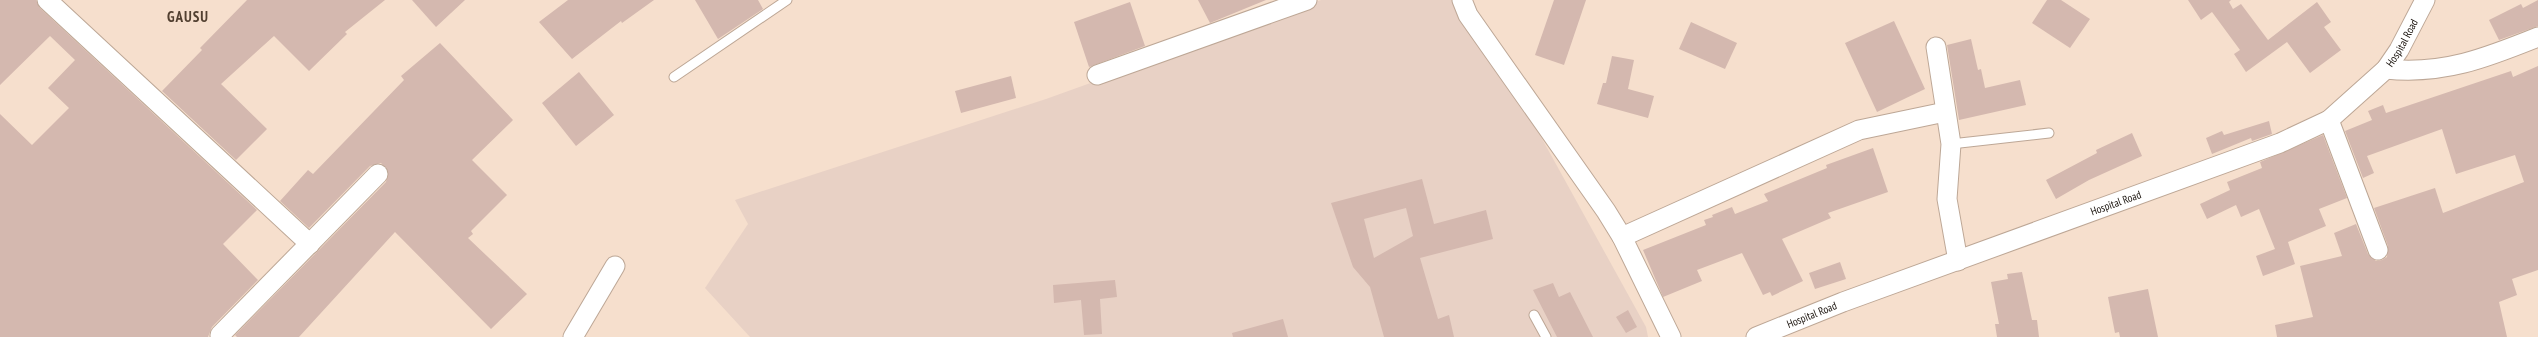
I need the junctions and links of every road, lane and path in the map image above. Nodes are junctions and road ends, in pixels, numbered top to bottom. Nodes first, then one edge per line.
1 (47, 0) edge
2 (787, 0) edge
3 (1307, 0) edge
4 (1462, 0) edge
5 (2425, 0) edge
6 (2538, 37) edge
7 (1936, 47) dead end
8 (2386, 69) junction
9 (1098, 75) dead end
10 (674, 77) dead end
11 (1945, 112) junction
12 (2329, 120) junction
13 (2049, 133) dead end
14 (1951, 144) junction
15 (378, 174) dead end
16 (1622, 237) junction
17 (310, 244) junction
18 (2378, 250) dead end
19 (1958, 261) junction
20 (615, 266) dead end
21 (1534, 315) dead end
22 (220, 335) dead end
23 (573, 337) edge
24 (1546, 337) edge
25 (1671, 337) edge
26 (1756, 337) edge

1 - 17 street
2 - 10 lane
3 - 9 street
4 - 16 street
5 - 8 street, Hospital Road
6 - 8 street
7 - 11 street
8 - 12 street, Hospital Road
11 - 14 street
11 - 16 street
12 - 18 street
12 - 19 street, Hospital Road
13 - 14 lane
14 - 19 street
15 - 17 street
16 - 25 street
17 - 22 street
19 - 26 street, Hospital Road
20 - 23 street
21 - 24 lane

